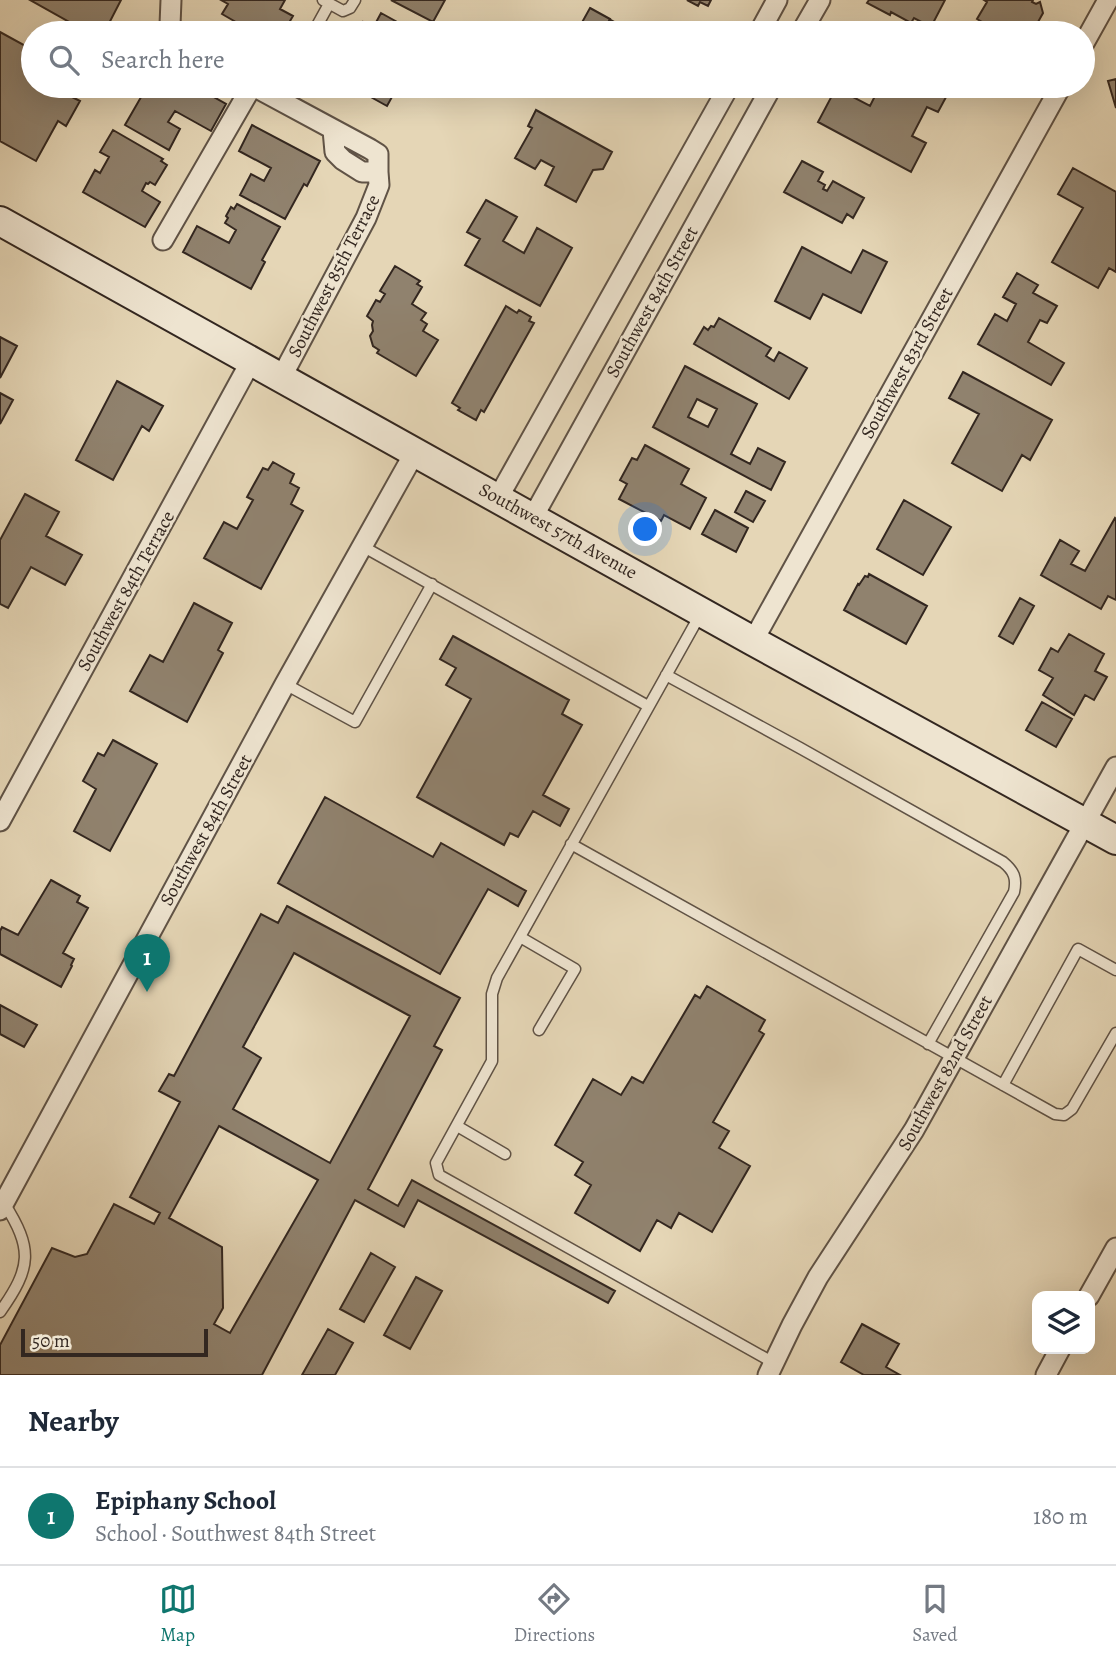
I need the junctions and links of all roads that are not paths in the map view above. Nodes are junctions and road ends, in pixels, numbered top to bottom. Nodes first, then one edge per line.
1 (171, 0) edge
2 (355, 0) edge
3 (777, 0) edge
4 (820, 0) edge
5 (1108, 0) edge
6 (326, 2) edge
7 (172, 21) edge
8 (318, 21) edge
9 (766, 21) edge
10 (808, 21) edge
11 (1095, 24) edge
12 (246, 98) edge
13 (288, 98) edge
14 (722, 98) edge
15 (765, 98) edge
16 (1053, 98) edge
17 (0, 221) edge
18 (163, 240) dead end
19 (251, 361) junction
20 (281, 378) junction
21 (415, 452) junction
22 (498, 498) junction
23 (533, 517) junction
24 (361, 546) junction
25 (432, 584) junction
26 (702, 612) junction
27 (753, 641) junction
28 (666, 675) junction
29 (285, 684) junction
30 (648, 706) junction
31 (1116, 766) edge
32 (0, 821) edge
33 (1085, 823) junction
34 (1116, 840) edge
35 (571, 844) junction
36 (520, 937) junction
37 (1116, 970) edge
38 (539, 1030) dead end
39 (1116, 1033) edge
40 (928, 1044) junction
41 (954, 1058) junction
42 (1003, 1085) junction
43 (457, 1126) junction
44 (505, 1154) dead end
45 (2, 1206) edge
46 (1116, 1248) edge
47 (1092, 1291) edge
48 (0, 1312) edge
49 (1057, 1354) edge
50 (771, 1369) edge
51 (1046, 1375) edge

1 - 7 street
2 - 6 lane
3 - 9 street
4 - 10 street
5 - 11 street
6 - 8 lane
12 - 18 street
13 - 20 street, Southwest 85th Terrace
14 - 22 street, Southwest 84th Street
15 - 23 street, Southwest 84th Street
16 - 27 street, Southwest 83rd Street
17 - 19 main road, Southwest 57th Avenue
19 - 20 main road, Southwest 57th Avenue
19 - 32 street, Southwest 84th Terrace
20 - 21 main road, Southwest 57th Avenue
21 - 22 main road, Southwest 57th Avenue
21 - 24 street, Southwest 84th Street
22 - 23 main road, Southwest 57th Avenue
23 - 26 main road, Southwest 57th Avenue
24 - 25 lane
24 - 29 street, Southwest 84th Street
25 - 29 lane
25 - 30 lane
26 - 27 main road, Southwest 57th Avenue
26 - 28 lane
27 - 33 main road, Southwest 57th Avenue
28 - 30 lane
28 - 40 lane
29 - 45 street, Southwest 84th Street
30 - 35 lane
31 - 33 street, Southwest 82nd Street
33 - 34 main road, Southwest 57th Avenue
33 - 41 street, Southwest 82nd Street
35 - 36 lane
35 - 40 lane
36 - 38 lane
36 - 43 lane
37 - 42 lane
39 - 42 lane
40 - 41 lane
41 - 42 lane
41 - 50 street, Southwest 82nd Street
43 - 44 lane
43 - 50 lane
45 - 48 lane
46 - 47 street
49 - 51 street

